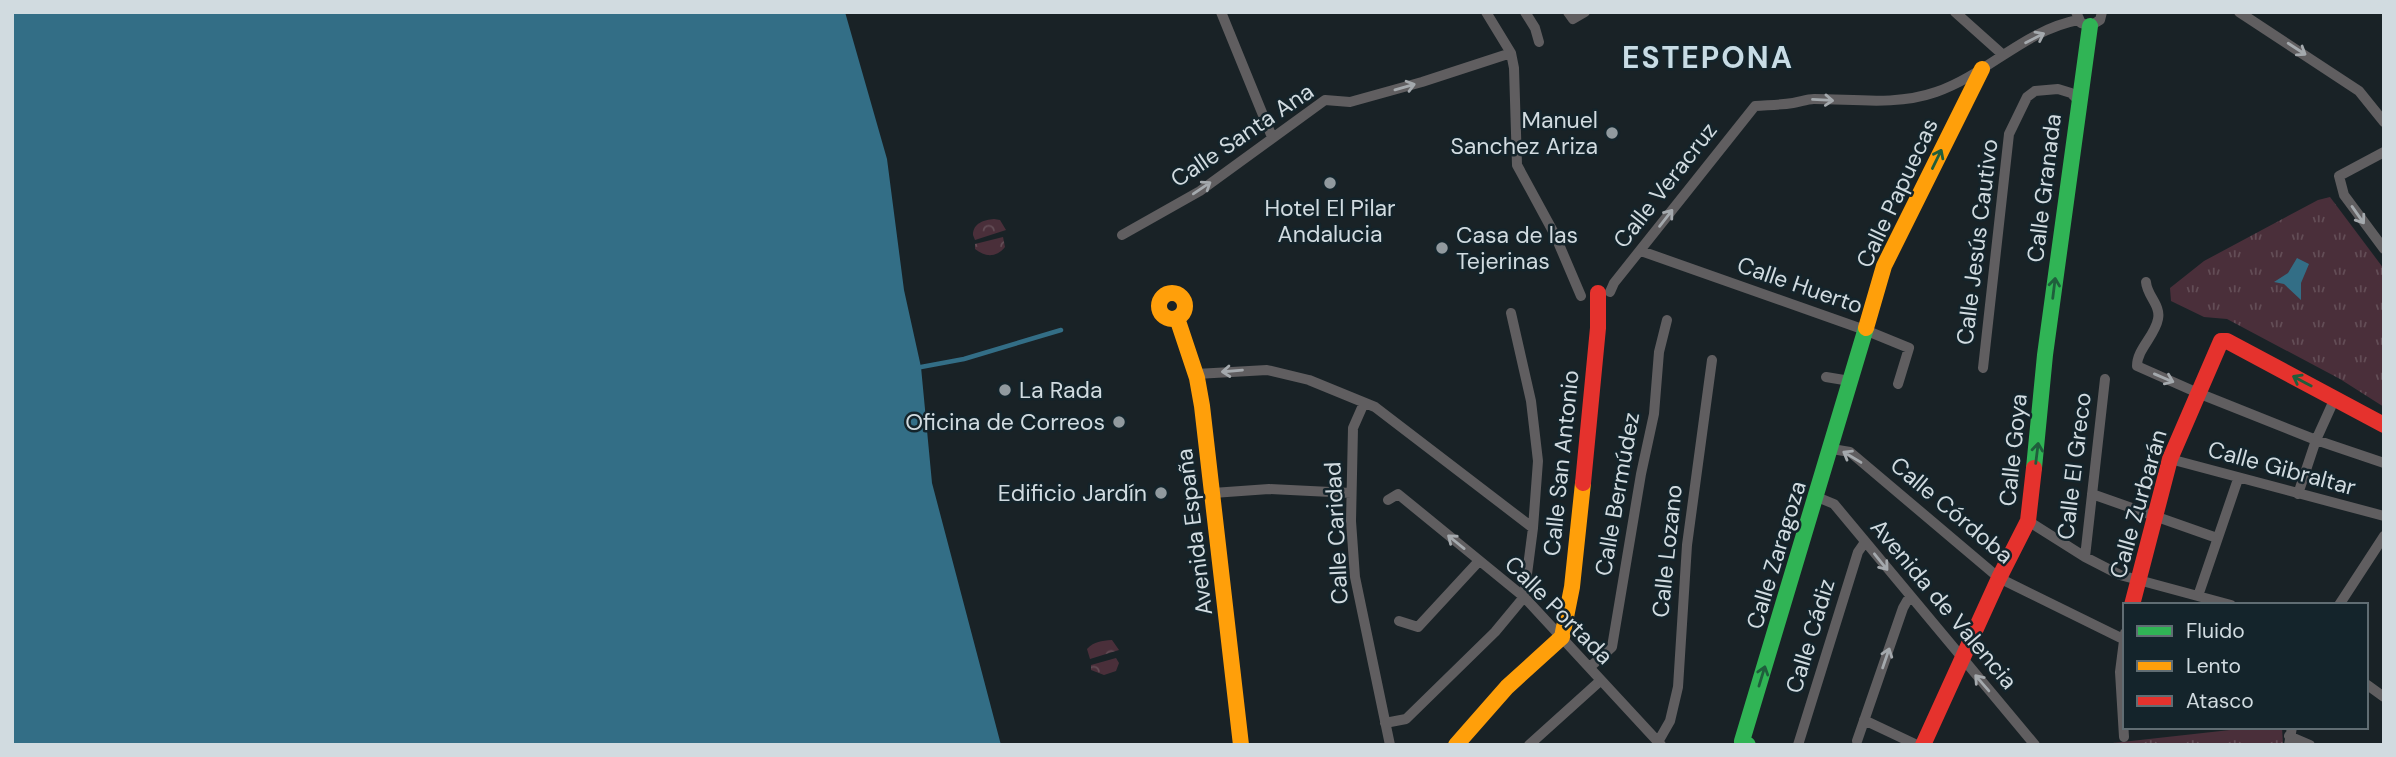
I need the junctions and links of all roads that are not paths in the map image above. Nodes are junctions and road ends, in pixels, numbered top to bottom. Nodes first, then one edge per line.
1 (1221, 12) edge
2 (1486, 12) edge
3 (1525, 12) edge
4 (1584, 12) edge
5 (1955, 12) edge
6 (2102, 12) edge
7 (2239, 12) edge
8 (1570, 16) edge
9 (2082, 20) edge
10 (1539, 42) dead end
11 (1511, 53) junction
12 (2002, 54) junction
13 (1982, 69) junction
14 (2078, 100) junction
15 (2384, 122) edge
16 (1272, 137) junction
17 (2384, 152) edge
18 (1122, 234) dead end
19 (2384, 249) edge
20 (1641, 250) junction
21 (2147, 282) dead end
22 (1604, 292) joint
23 (1581, 296) dead end
24 (1511, 313) dead end
25 (1177, 318) dead end
26 (1667, 320) dead end
27 (1865, 330) junction
28 (2045, 355) joint
29 (1712, 360) dead end
30 (1983, 368) dead end
31 (1196, 374) junction
32 (1826, 377) dead end
33 (2105, 379) dead end
34 (1850, 381) junction
35 (1898, 384) dead end
36 (2198, 393) junction
37 (2335, 398) junction
38 (1364, 403) junction
39 (2384, 425) edge
40 (2316, 440) junction
41 (1832, 449) junction
42 (2170, 459) junction
43 (2384, 463) edge
44 (2238, 479) junction
45 (1213, 493) junction
46 (1351, 494) junction
47 (2092, 494) junction
48 (2298, 494) junction
49 (1817, 497) junction
50 (1388, 500) dead end
51 (2384, 516) edge
52 (2154, 517) junction
53 (2028, 521) junction
54 (1533, 528) junction
55 (2384, 536) edge
56 (2217, 538) junction
57 (1865, 542) junction
58 (2085, 557) junction
59 (1479, 561) junction
60 (1999, 578) junction
61 (2138, 581) junction
62 (2198, 596) junction
63 (1524, 597) junction
64 (1912, 600) junction
65 (2132, 603) edge
66 (2224, 603) edge
67 (2340, 603) edge
68 (1399, 621) dead end
69 (2123, 636) edge
70 (1562, 637) junction
71 (2123, 654) edge
72 (1962, 659) junction
73 (1590, 667) junction
74 (2122, 672) edge
75 (1601, 681) junction
76 (2368, 686) edge
77 (2384, 698) edge
78 (2123, 704) edge
79 (1864, 720) junction
80 (1385, 723) junction
81 (2124, 729) edge
82 (2290, 736) edge
83 (2124, 737) dead end
84 (1857, 741) dead end
85 (1659, 743) edge
86 (1745, 743) edge
87 (1241, 745) edge
88 (1390, 745) edge
89 (1456, 745) edge
90 (1529, 745) edge
91 (1798, 745) edge
92 (1917, 745) edge
93 (1923, 745) edge
94 (2035, 745) edge
95 (2310, 745) edge

1 - 16 street
2 - 11 street
3 - 10 street
4 - 8 street
5 - 12 street
6 - 9 street
7 -> 15 street
12 -> 9 street
9 - 14 street, Calle Granada
16 -> 11 street, Calle Santa Ana
11 - 23 street
12 - 13 street
20 -> 13 street, Calle Veracruz
27 -> 13 street, Calle Papuecas
28 -> 14 street, Calle Granada
14 - 30 street, Calle Jesús Cautivo
18 -> 16 street, Calle Santa Ana
17 -> 19 street
20 - 22 street, Calle Veracruz
20 - 27 street, Calle Huerto
21 -> 36 street
22 - 70 street, Calle San Antonio
24 - 54 street
25 - 31 street, Avenida España
26 - 73 street, Calle Bermúdez
27 - 34 street, Calle Papuecas
27 - 35 street, Calle Huerto
53 -> 28 street, Calle Goya
29 - 85 street, Calle Lozano
38 -> 31 street
31 - 45 street, Avenida España
32 - 34 street
33 - 47 street, Calle El Greco
34 - 41 street, Calle Zaragoza
37 -> 36 street, Calle Zurbarán
36 - 40 street
36 - 42 street, Calle Zurbarán
37 - 39 street
37 - 40 street
38 - 46 street, Calle Caridad
38 - 54 street
40 - 43 street
40 - 48 street
41 - 49 street, Calle Zaragoza
60 -> 41 street, Calle Córdoba
42 - 44 street, Calle Gibraltar
42 - 52 street, Calle Zurbarán
44 - 48 street, Calle Gibraltar
44 - 56 street
45 - 46 street
45 - 87 street, Avenida España
46 - 80 street, Calle Caridad
47 - 52 street
47 - 58 street, Calle El Greco
48 - 51 street, Calle Gibraltar
49 - 57 street, Avenida de Valencia
86 -> 49 street, Calle Zaragoza
59 -> 50 street, Calle Portada
52 - 56 street
52 - 61 street, Calle Zurbarán
53 - 58 street
53 - 60 street, Calle Goya
54 - 63 street
55 - 67 street
56 - 62 street
57 -> 64 street, Avenida de Valencia
57 - 91 street, Calle Cádiz
58 - 61 street
59 - 63 street, Calle Portada
59 - 68 street
60 - 69 street, Calle Córdoba
60 - 72 street, Calle Goya
61 - 62 street
61 - 65 street, Calle Zurbarán
62 - 66 street
63 - 70 street, Calle Portada
63 - 80 street
64 - 72 street, Avenida de Valencia
79 -> 64 street
70 - 73 street, Calle Portada
70 - 89 street
71 - 74 street
72 - 93 street, Calle Goya
94 -> 72 street, Avenida de Valencia
73 - 75 street, Calle Portada
74 - 78 street
75 - 85 street, Calle Portada
75 - 90 street
76 - 77 street
79 - 84 street
79 - 92 street
80 - 88 street, Calle Caridad
81 - 83 street
82 - 95 street

